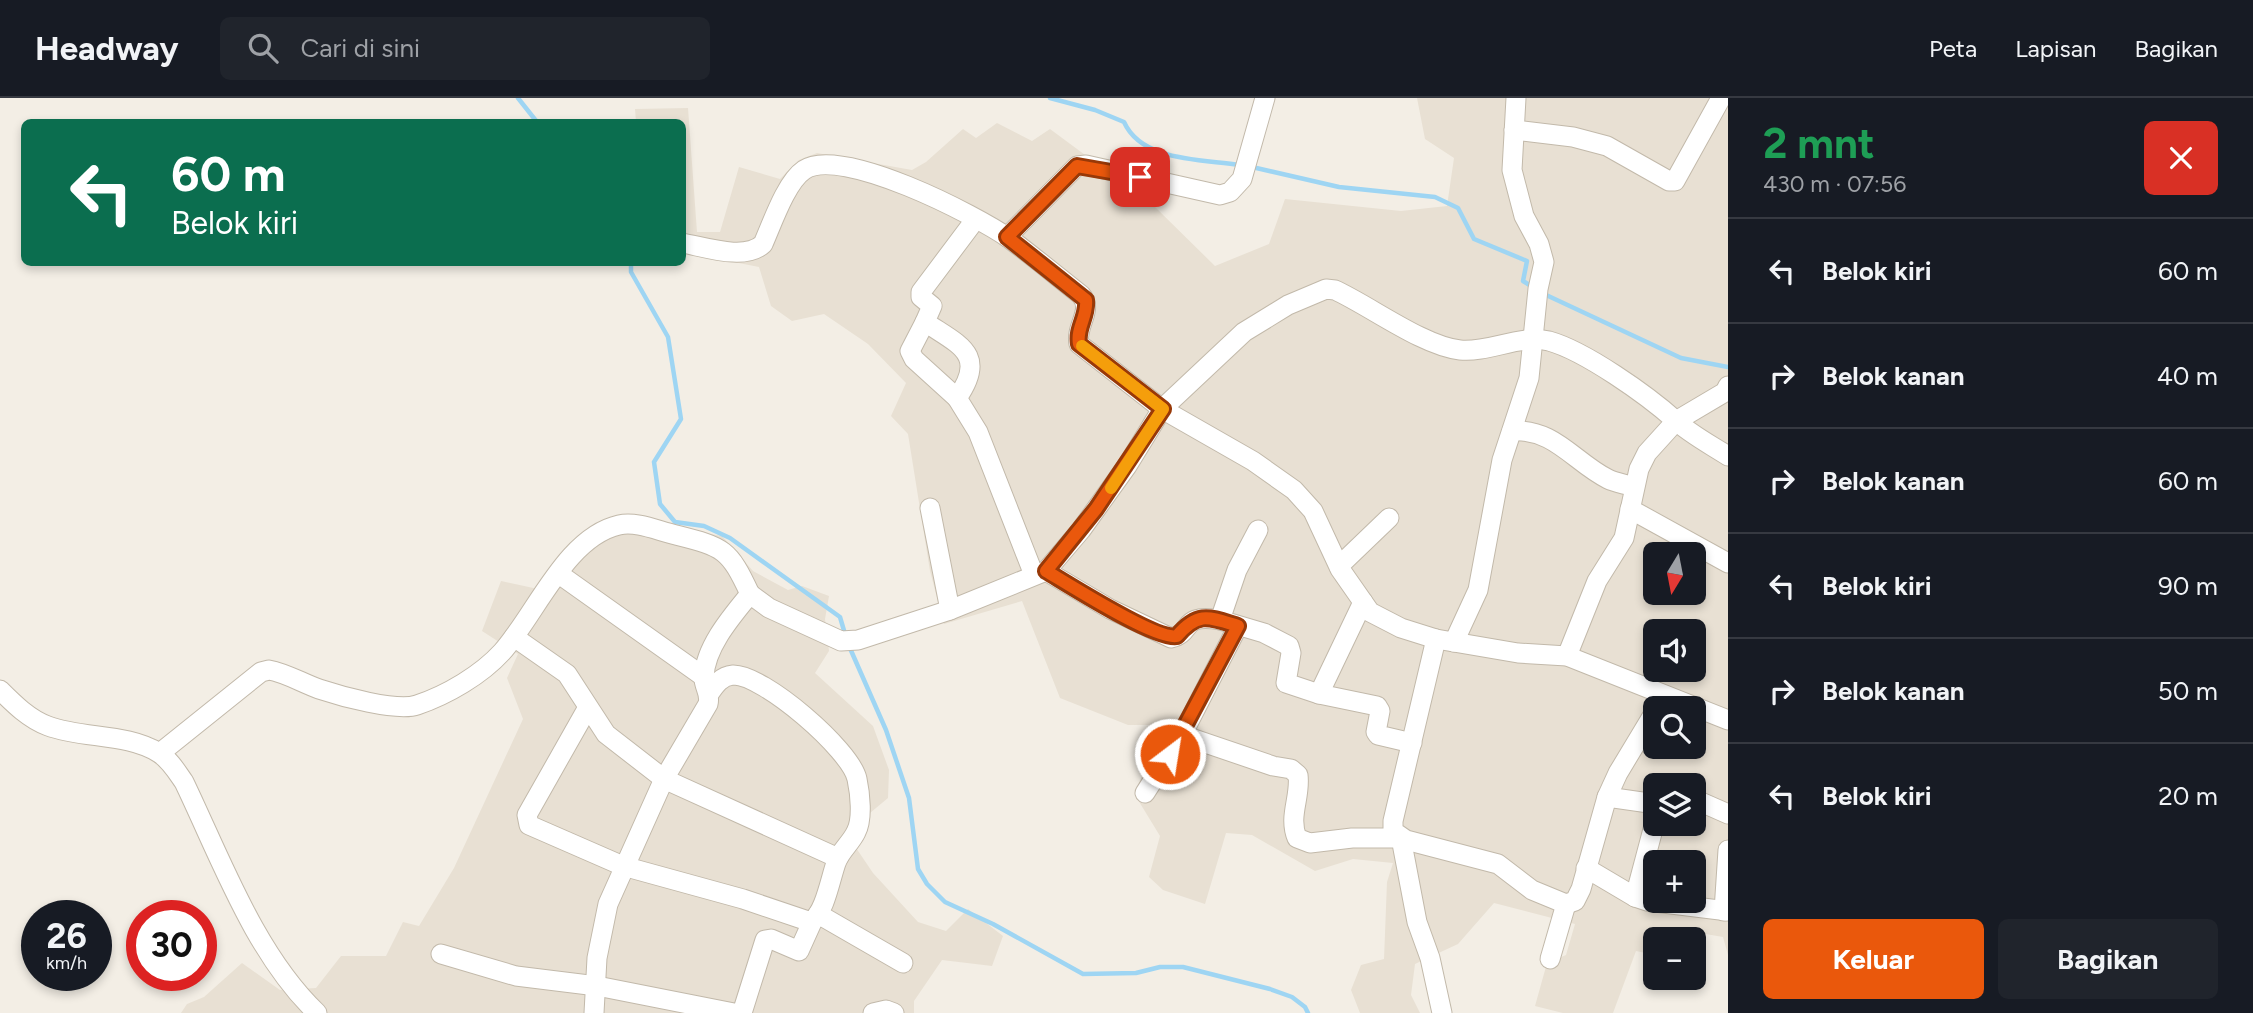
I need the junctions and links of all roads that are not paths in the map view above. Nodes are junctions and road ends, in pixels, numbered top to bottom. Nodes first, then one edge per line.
1 (1265, 98) edge
2 (1516, 98) edge
3 (1721, 98) edge
4 (1514, 130) junction
5 (975, 220) junction
6 (1007, 237) junction
7 (686, 244) edge
8 (925, 322) junction
9 (1535, 339) junction
10 (1728, 386) edge
11 (957, 398) junction
12 (1163, 409) junction
13 (1676, 421) junction
14 (1512, 431) junction
15 (1728, 456) edge
16 (1634, 487) junction
17 (930, 508) dead end
18 (1630, 509) junction
19 (1390, 518) dead end
20 (1258, 530) dead end
21 (1728, 563) edge
22 (1339, 566) junction
23 (1040, 573) junction
24 (559, 574) junction
25 (750, 594) junction
26 (1363, 602) junction
27 (950, 610) junction
28 (1229, 623) junction
29 (514, 636) junction
30 (1445, 640) junction
31 (1567, 656) junction
32 (706, 686) junction
33 (0, 690) edge
34 (1319, 694) junction
35 (1649, 696) edge
36 (587, 709) junction
37 (1706, 715) edge
38 (1728, 720) edge
39 (1643, 730) edge
40 (1182, 735) junction
41 (1412, 743) junction
42 (160, 753) junction
43 (664, 779) junction
44 (1145, 793) dead end
45 (1607, 797) junction
46 (1643, 802) edge
47 (1706, 804) edge
48 (1728, 814) edge
49 (1651, 836) edge
50 (1401, 838) junction
51 (1728, 850) edge
52 (838, 858) junction
53 (623, 866) junction
54 (1586, 867) junction
55 (1634, 897) junction
56 (1566, 904) junction
57 (1726, 911) edge
58 (815, 917) junction
59 (441, 954) dead end
60 (1550, 958) dead end
61 (903, 963) dead end
62 (597, 986) junction
63 (311, 1011) edge
64 (594, 1013) edge
65 (734, 1013) edge
66 (742, 1013) edge
67 (873, 1013) edge
68 (894, 1013) edge
69 (1442, 1013) edge

1 - 6 street
2 - 4 street
3 - 4 street
4 - 9 street
5 - 6 street
5 - 7 street
5 - 8 street
6 - 12 street
8 - 11 street
8 - 11 street
9 - 12 street
9 - 13 street
9 - 14 street
10 - 13 street
11 - 23 street
12 - 22 street
12 - 23 street
13 - 15 street
13 - 16 street
14 - 16 street
14 - 30 street
16 - 18 street
17 - 27 street
18 - 21 street
18 - 31 street
19 - 22 street
20 - 28 street
22 - 26 street
23 - 27 street
23 - 28 street
24 - 25 street
24 - 29 street
24 - 32 street
25 - 27 street
25 - 32 street
26 - 30 street
26 - 34 street
28 - 34 street
28 - 40 street
29 - 36 street
29 - 42 street
30 - 31 street
30 - 41 street
31 - 35 street
32 - 43 street
32 - 52 street
33 - 42 street
34 - 41 street
36 - 43 street
36 - 53 street
37 - 38 street
39 - 45 street
40 - 44 street
40 - 50 street
41 - 50 street
42 - 63 street
43 - 52 street
43 - 53 street
45 - 46 street
45 - 54 street
47 - 48 street
49 - 55 street
50 - 56 street
50 - 69 street
51 - 57 street
52 - 58 street
53 - 58 street
53 - 62 street
54 - 55 street
54 - 56 street
55 - 57 street
56 - 60 street
58 - 61 street
58 - 66 street
59 - 62 street
62 - 64 street
62 - 65 street
67 - 68 street

